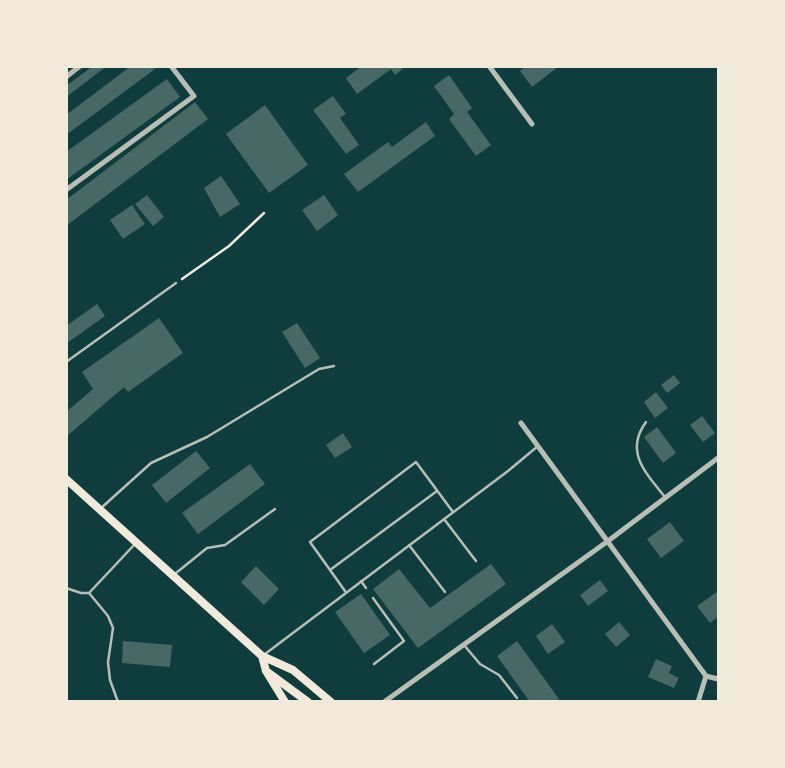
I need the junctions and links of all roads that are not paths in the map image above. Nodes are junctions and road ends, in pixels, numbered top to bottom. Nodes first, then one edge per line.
1 (80, 66) edge
2 (171, 66) edge
3 (489, 66) edge
4 (66, 77) edge
5 (532, 124) dead end
6 (66, 190) edge
7 (176, 283) road end
8 (66, 362) edge
9 (334, 366) dead end
10 (646, 422) dead end
11 (522, 423) dead end
12 (538, 446) junction
13 (719, 458) edge
14 (66, 479) edge
15 (437, 491) junction
16 (665, 498) junction
17 (100, 509) junction
18 (275, 509) dead end
19 (453, 512) junction
20 (444, 519) junction
21 (608, 541) junction
22 (137, 542) junction
23 (410, 545) junction
24 (475, 561) dead end
25 (330, 570) junction
26 (173, 575) junction
27 (361, 581) junction
28 (366, 587) dead end
29 (66, 588) edge
30 (346, 592) junction
31 (445, 592) dead end
32 (89, 593) junction
33 (373, 598) dead end
34 (464, 645) junction
35 (262, 656) junction
36 (374, 664) dead end
37 (266, 671) junction
38 (706, 676) junction
39 (719, 678) edge
40 (517, 698) dead end
41 (118, 702) edge
42 (285, 702) edge
43 (308, 702) edge
44 (331, 702) edge
45 (384, 702) edge
46 (698, 702) edge

1 - 4 street
2 - 6 street
3 - 5 street
7 - 8 lane
9 - 17 lane
10 - 16 lane
11 - 12 street
12 - 19 lane
12 - 21 street
13 - 16 street
14 - 17 main road
15 - 19 lane
15 - 25 lane
15 - 25 lane
16 - 21 street
17 - 22 main road
18 - 26 lane
19 - 20 lane
20 - 23 lane
20 - 24 lane
21 - 34 street
21 - 38 street
22 - 26 main road
22 - 32 lane
23 - 27 lane
23 - 31 lane
25 - 30 lane
26 - 35 main road
27 - 28 lane
27 - 30 lane
29 - 32 lane
30 - 35 lane
32 - 41 lane
33 - 36 lane
34 - 40 lane
34 - 45 street
35 - 37 main road
35 - 44 main road
37 - 42 main road
37 - 43 main road
38 - 39 street
38 - 46 street

